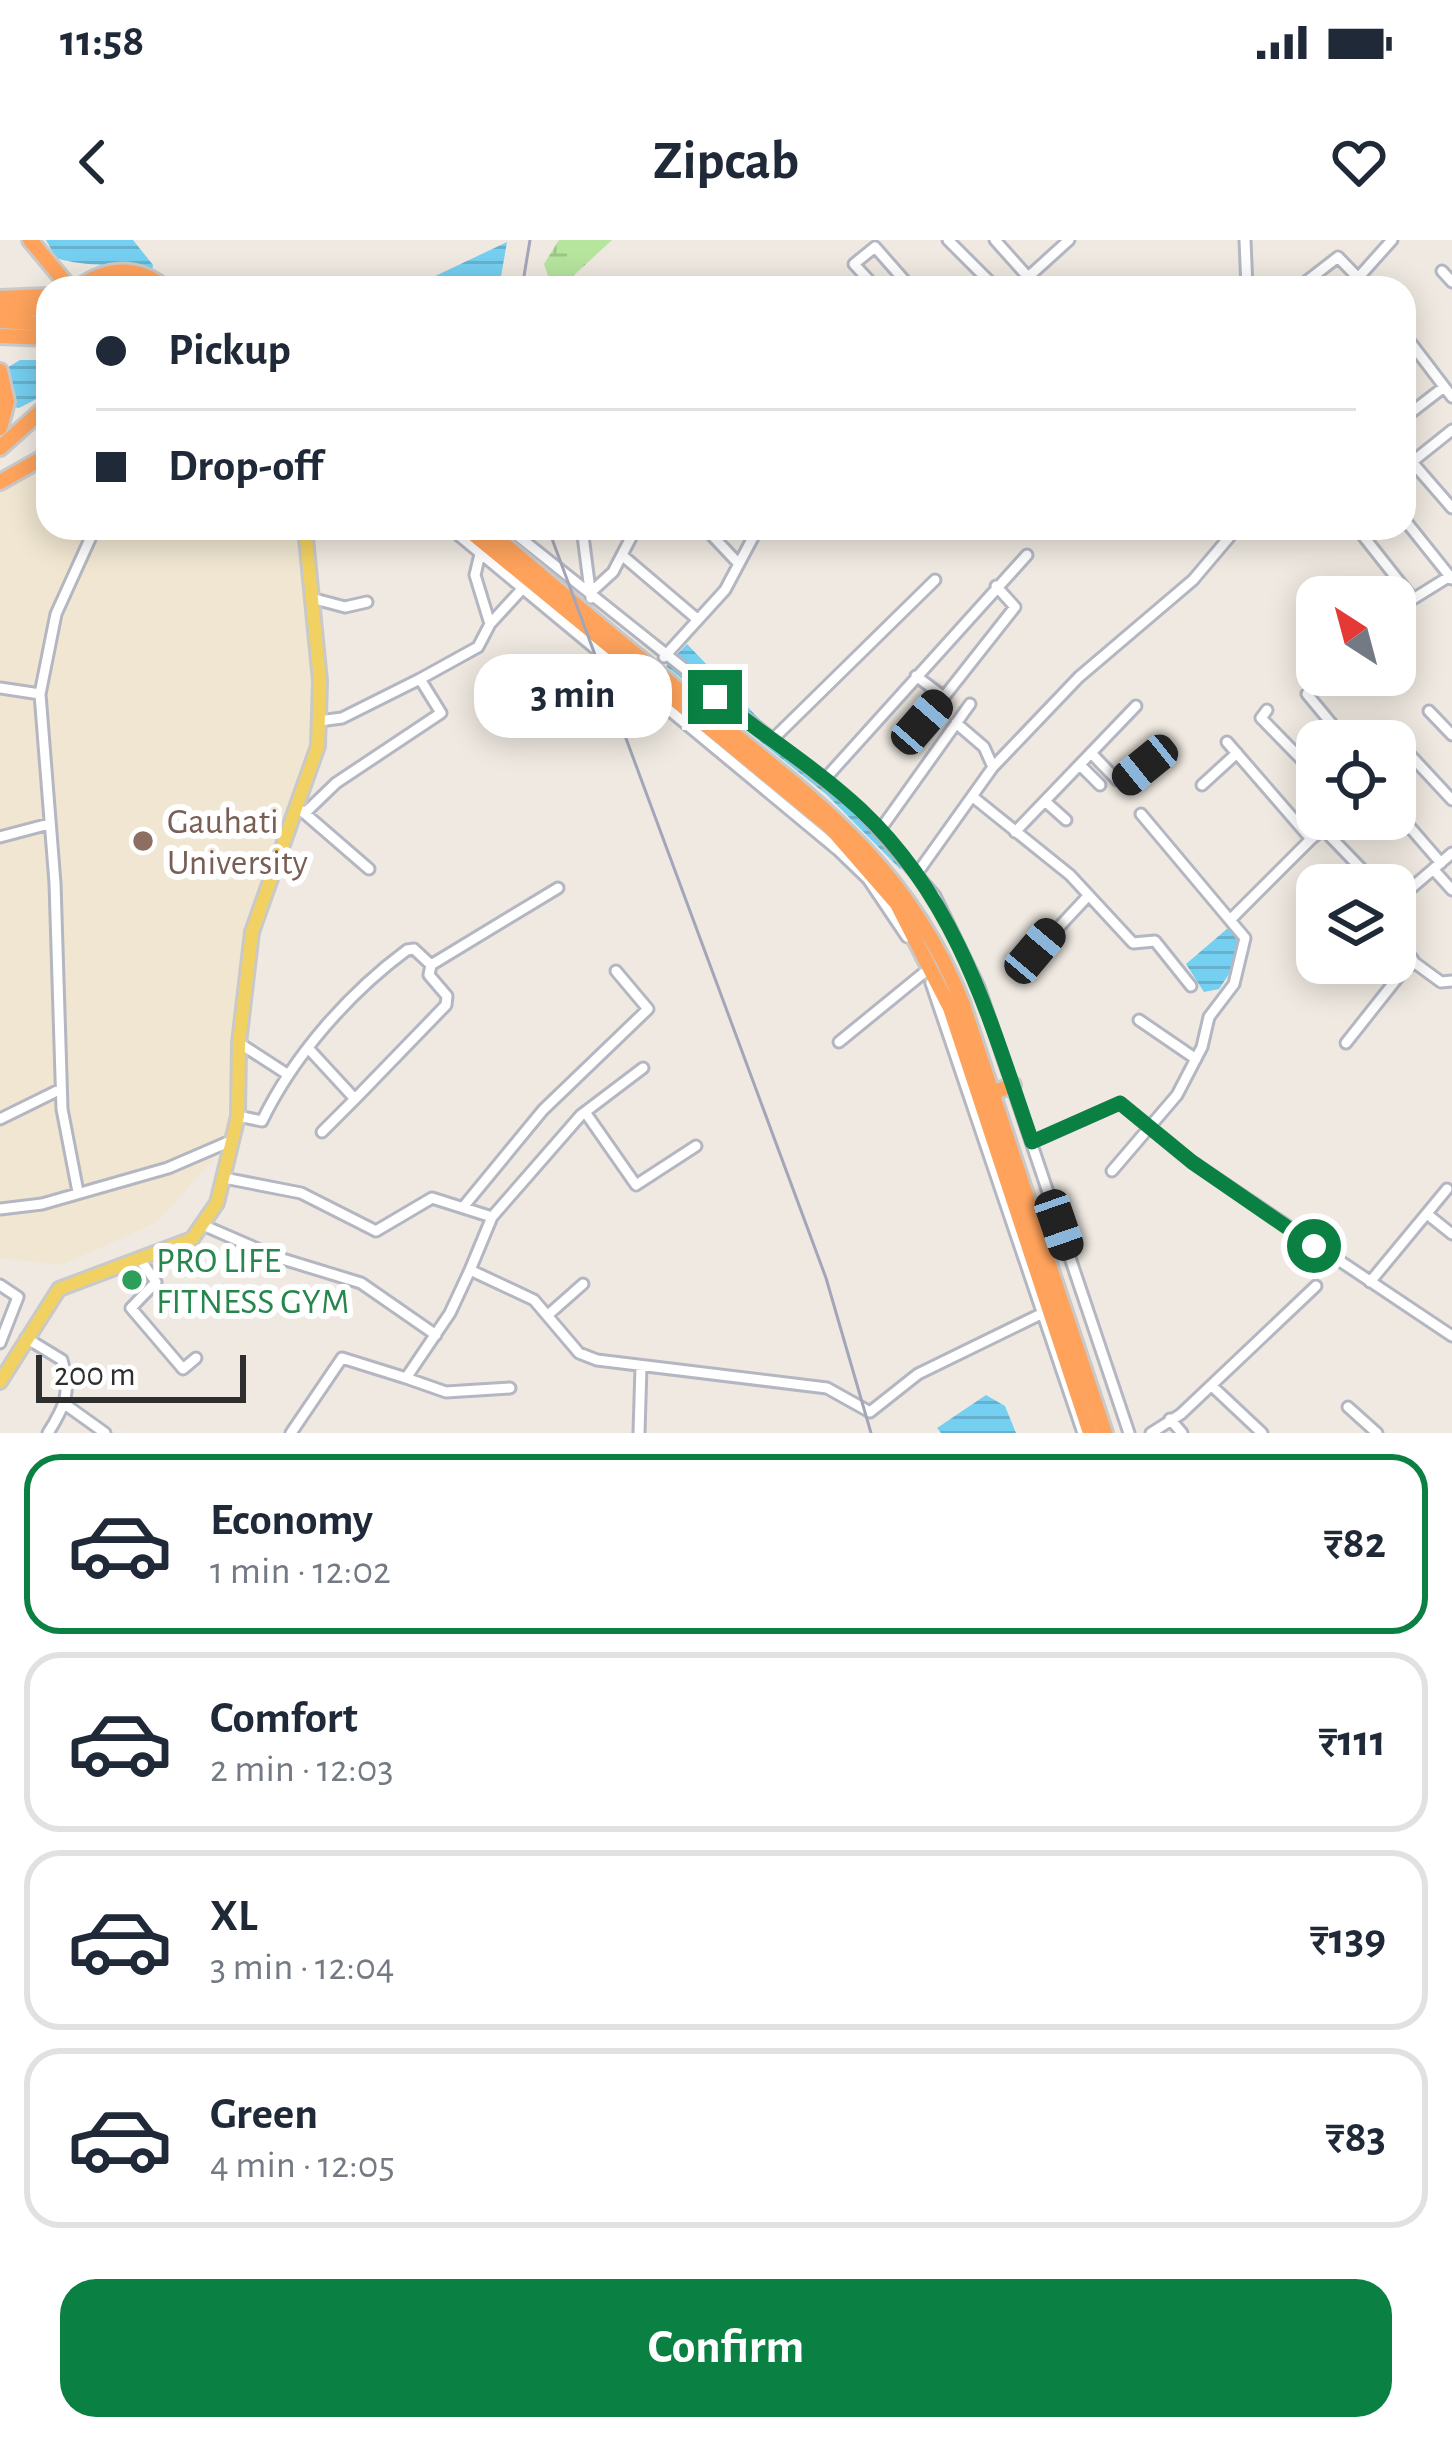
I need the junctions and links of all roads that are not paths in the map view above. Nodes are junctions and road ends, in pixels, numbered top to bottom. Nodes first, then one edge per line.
1 (30, 240) edge
2 (948, 240) edge
3 (994, 240) edge
4 (1069, 240) edge
5 (1245, 240) edge
6 (1392, 240) edge
7 (1442, 271) dead end
8 (63, 276) edge
9 (99, 276) edge
10 (145, 276) edge
11 (865, 276) edge
12 (900, 276) edge
13 (983, 276) edge
14 (1027, 276) edge
15 (1029, 276) edge
16 (1246, 276) edge
17 (1313, 276) edge
18 (1355, 276) edge
19 (1369, 276) edge
20 (1452, 282) edge
21 (36, 296) edge
22 (0, 298) edge
23 (36, 309) edge
24 (0, 316) edge
25 (36, 322) edge
26 (0, 335) edge
27 (36, 337) edge
28 (1417, 352) edge
29 (0, 371) edge
30 (1444, 386) junction
31 (1452, 398) edge
32 (1416, 408) edge
33 (36, 416) edge
34 (3, 421) edge
35 (1452, 430) edge
36 (0, 448) edge
37 (1416, 459) edge
38 (36, 462) edge
39 (1416, 473) edge
40 (0, 482) edge
41 (1452, 508) edge
42 (1416, 533) edge
43 (90, 540) edge
44 (306, 540) edge
45 (464, 540) edge
46 (481, 540) edge
47 (500, 540) edge
48 (523, 540) edge
49 (584, 540) edge
50 (628, 540) edge
51 (716, 540) edge
52 (752, 540) edge
53 (1227, 540) edge
54 (1366, 540) edge
55 (481, 554) junction
56 (1027, 555) dead end
57 (623, 556) junction
58 (739, 564) junction
59 (1451, 577) edge
60 (934, 580) dead end
61 (996, 586) junction
62 (522, 590) junction
63 (591, 595) junction
64 (311, 598) junction
65 (368, 602) dead end
66 (698, 619) junction
67 (490, 624) junction
68 (1124, 636) junction
69 (1135, 649) dead end
70 (664, 657) junction
71 (916, 676) junction
72 (420, 679) junction
73 (0, 688) edge
74 (40, 694) junction
75 (1309, 696) edge
76 (944, 697) junction
77 (970, 704) dead end
78 (1136, 706) dead end
79 (1267, 710) dead end
80 (1430, 711) dead end
81 (1329, 720) edge
82 (319, 721) junction
83 (922, 722) dead end
84 (956, 723) junction
85 (1452, 735) edge
86 (772, 740) junction
87 (1227, 742) dead end
88 (1237, 753) junction
89 (1093, 754) junction
90 (1296, 754) edge
91 (1416, 761) edge
92 (1145, 765) dead end
93 (1081, 766) junction
94 (993, 767) junction
95 (824, 779) junction
96 (1100, 785) dead end
97 (1202, 785) dead end
98 (973, 797) junction
99 (1452, 800) edge
100 (1046, 802) junction
101 (301, 810) junction
102 (1141, 814) dead end
103 (1066, 820) dead end
104 (1296, 822) edge
105 (49, 824) junction
106 (880, 830) junction
107 (1015, 832) junction
108 (0, 837) edge
109 (1416, 838) edge
110 (1310, 840) edge
111 (1334, 840) edge
112 (1452, 853) edge
113 (1357, 864) edge
114 (1437, 866) junction
115 (369, 869) dead end
116 (918, 872) junction
117 (1416, 884) edge
118 (558, 888) dead end
119 (1452, 890) edge
120 (1088, 896) junction
121 (1231, 919) junction
122 (1416, 964) edge
123 (431, 965) junction
124 (616, 970) dead end
125 (1019, 970) dead end
126 (926, 971) junction
127 (1452, 981) edge
128 (1393, 984) edge
129 (1191, 986) dead end
130 (1138, 1020) dead end
131 (239, 1042) junction
132 (839, 1042) dead end
133 (1346, 1043) dead end
134 (308, 1048) junction
135 (1196, 1059) junction
136 (643, 1068) dead end
137 (287, 1074) junction
138 (1012, 1085) junction
139 (61, 1089) junction
140 (992, 1093) junction
141 (355, 1099) junction
142 (585, 1112) junction
143 (238, 1116) junction
144 (0, 1119) edge
145 (1151, 1127) junction
146 (322, 1132) dead end
147 (233, 1140) junction
148 (1032, 1142) junction
149 (696, 1147) dead end
150 (1112, 1171) dead end
151 (224, 1178) junction
152 (1448, 1189) dead end
153 (78, 1192) junction
154 (464, 1206) junction
155 (0, 1208) edge
156 (1427, 1214) junction
157 (492, 1217) junction
158 (205, 1226) junction
159 (1452, 1234) edge
160 (139, 1258) junction
161 (470, 1270) junction
162 (1370, 1282) junction
163 (584, 1284) dead end
164 (0, 1286) edge
165 (1316, 1286) dead end
166 (1043, 1313) junction
167 (548, 1315) junction
168 (436, 1335) junction
169 (1452, 1336) edge
170 (26, 1338) junction
171 (0, 1343) edge
172 (196, 1358) dead end
173 (641, 1366) junction
174 (406, 1378) junction
175 (0, 1382) edge
176 (1212, 1386) junction
177 (510, 1388) dead end
178 (66, 1405) junction
179 (1348, 1407) dead end
180 (1171, 1419) junction
181 (49, 1433) edge
182 (105, 1433) edge
183 (291, 1433) edge
184 (639, 1433) edge
185 (1087, 1433) edge
186 (1105, 1433) edge
187 (1129, 1433) edge
188 (1151, 1433) edge
189 (1182, 1433) edge
190 (1262, 1433) edge
191 (1378, 1433) edge

1 - 8 highway
2 - 13 street
3 - 14 street
4 - 15 street
5 - 16 street
6 - 19 street
7 - 20 street
9 - 10 highway
11 - 12 street
17 - 18 street
21 - 22 highway
23 - 24 highway
24 - 25 highway
26 - 27 highway
28 - 30 street
29 - 34 highway
30 - 31 street
30 - 32 street
33 - 36 highway
35 - 37 street
38 - 40 highway
39 - 41 street
42 - 59 street
43 - 74 street
44 - 64 main road
45 - 55 street
46 - 185 highway
47 - 140 highway
48 - 63 street
49 - 63 street
50 - 57 street
51 - 58 street
52 - 58 street
53 - 68 street
54 - 59 street
55 - 62 street
55 - 67 street
56 - 61 street
57 - 63 street
57 - 66 street
58 - 66 street
60 - 86 street
61 - 71 street
61 - 76 street
62 - 67 street
62 - 126 street
63 - 70 street
64 - 65 street
64 - 82 main road
66 - 70 street
67 - 72 street
68 - 69 street
68 - 94 street
70 - 86 street
71 - 76 street
71 - 95 street
72 - 82 street
72 - 101 street
73 - 74 street
74 - 105 street
75 - 81 street
76 - 83 street
77 - 84 street
78 - 89 street
79 - 90 street
80 - 85 street
82 - 101 main road
84 - 94 street
84 - 106 street
86 - 95 street
87 - 88 street
88 - 97 street
88 - 104 street
89 - 92 street
89 - 93 street
91 - 99 street
93 - 96 street
93 - 100 street
94 - 98 street
95 - 106 street
98 - 107 street
98 - 116 street
100 - 103 street
100 - 107 street
101 - 115 street
101 - 131 main road
102 - 121 street
105 - 108 street
105 - 139 street
106 - 116 street
107 - 120 street
109 - 114 street
110 - 121 street
111 - 113 street
112 - 114 street
114 - 117 street
114 - 119 street
116 - 138 street
118 - 123 street
120 - 125 street
120 - 129 street
121 - 135 street
122 - 127 street
123 - 134 street
123 - 141 street
124 - 154 street
126 - 132 street
126 - 166 street
128 - 133 street
130 - 135 street
131 - 137 street
131 - 143 main road
134 - 137 street
134 - 141 street
135 - 145 street
136 - 142 street
137 - 143 street
138 - 140 highway
138 - 148 street
139 - 144 street
139 - 153 street
140 - 186 highway
141 - 146 street
142 - 149 street
142 - 157 street
143 - 147 main road
145 - 148 street
145 - 150 street
145 - 162 street
147 - 151 main road
147 - 153 street
148 - 187 street
151 - 154 street
151 - 158 main road
152 - 156 street
153 - 155 street
154 - 157 street
156 - 159 street
156 - 162 street
157 - 161 street
158 - 160 main road
158 - 168 street
160 - 170 main road
160 - 172 street
161 - 167 street
161 - 168 street
162 - 169 street
163 - 167 street
164 - 171 street
165 - 176 street
166 - 173 street
166 - 185 street
167 - 173 street
168 - 174 street
170 - 175 main road
170 - 178 street
173 - 184 street
174 - 177 street
174 - 183 street
176 - 180 street
176 - 190 street
178 - 181 street
178 - 182 street
179 - 191 street
180 - 188 street
180 - 189 street

